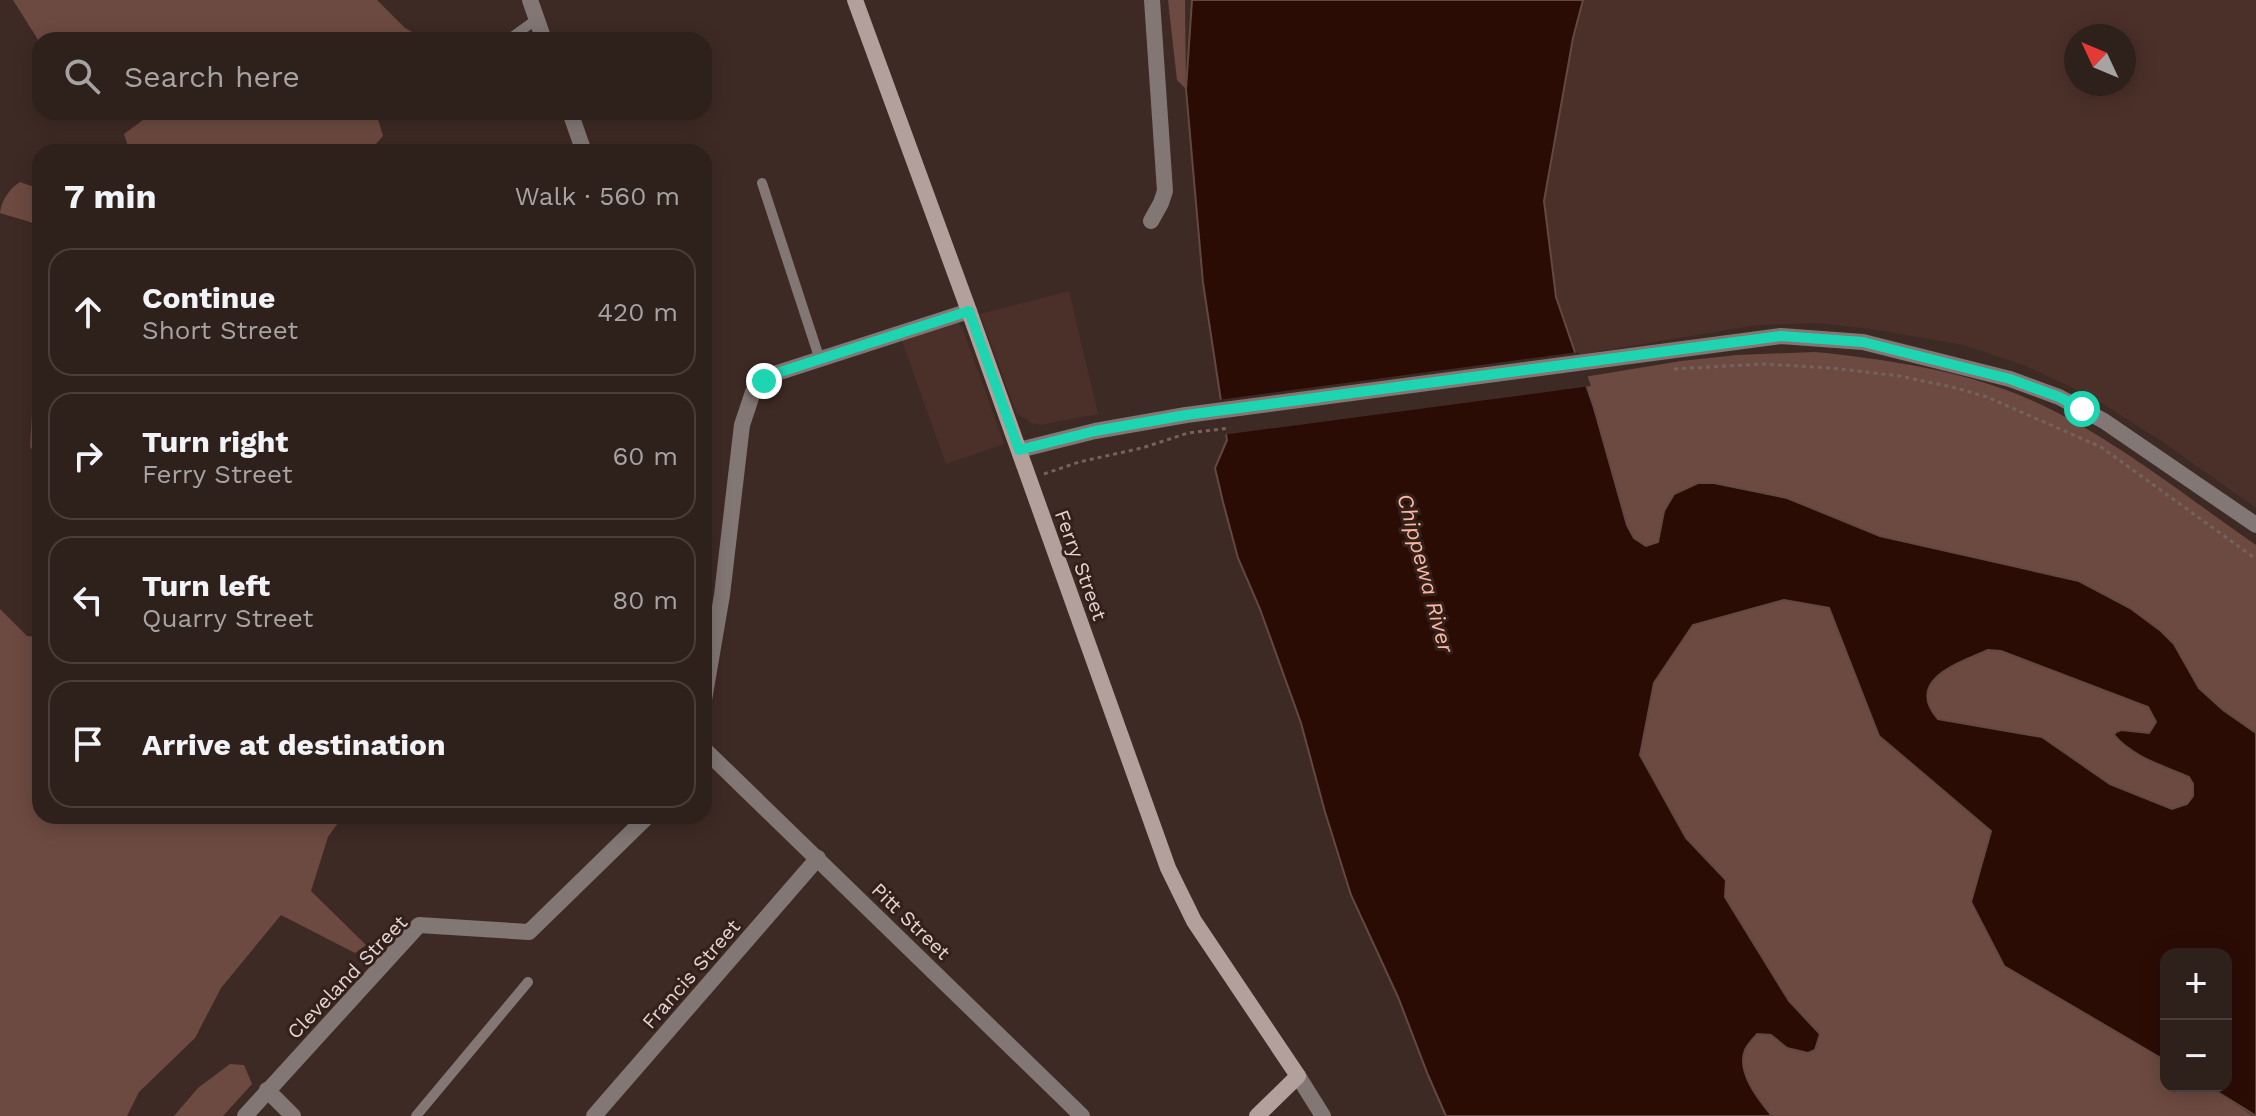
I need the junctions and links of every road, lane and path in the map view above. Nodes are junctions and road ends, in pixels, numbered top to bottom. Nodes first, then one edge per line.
1 (530, 0) edge
2 (855, 0) edge
3 (1152, 0) edge
4 (537, 19) junction
5 (516, 32) edge
6 (541, 32) edge
7 (573, 120) edge
8 (581, 144) edge
9 (762, 183) dead end
10 (1151, 221) dead end
11 (969, 311) junction
12 (820, 360) junction
13 (1674, 369) dead end
14 (1188, 433) dead end
15 (1019, 450) junction
16 (1029, 479) junction
17 (2256, 525) edge
18 (2256, 559) edge
19 (712, 653) edge
20 (712, 761) edge
21 (640, 824) edge
22 (818, 858) junction
23 (528, 982) dead end
24 (1298, 1076) junction
25 (267, 1090) junction
26 (245, 1116) edge
27 (293, 1116) edge
28 (416, 1116) edge
29 (594, 1116) edge
30 (1082, 1116) edge
31 (1257, 1116) edge
32 (1323, 1116) edge

1 - 4 street
2 - 11 main road, Ferry Street
3 - 10 street
4 - 5 lane
4 - 6 street
7 - 8 street
9 - 12 lane
11 - 12 street
11 - 15 main road, Ferry Street
12 - 19 street
13 - 18 path
14 - 16 path
15 - 16 main road, Ferry Street
15 - 17 street
16 - 24 main road, Ferry Street
20 - 22 street, Pitt Street
21 - 25 street, Cleveland Street
22 - 29 street, Francis Street
22 - 30 street, Pitt Street
23 - 28 lane
24 - 31 main road
24 - 32 street, Ferry Street
25 - 26 street, Cleveland Street
25 - 27 street

